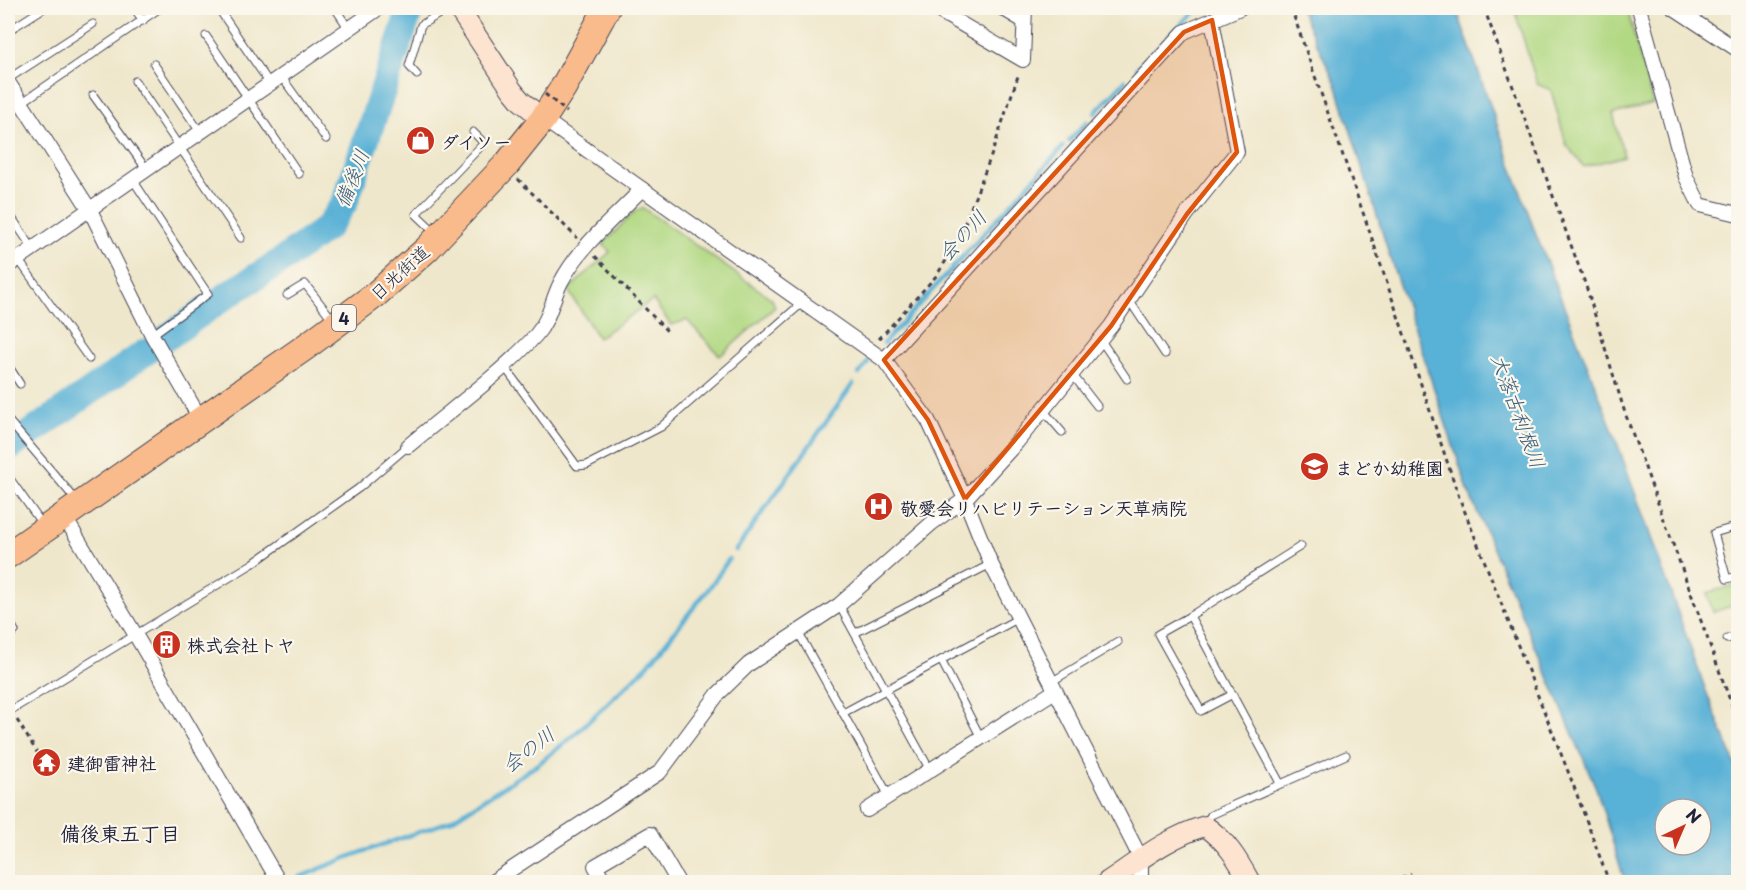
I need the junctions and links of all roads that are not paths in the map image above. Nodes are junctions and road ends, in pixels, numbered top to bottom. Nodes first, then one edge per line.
1 (44, 8) edge
2 (134, 8) edge
3 (160, 8) edge
4 (218, 8) edge
5 (335, 8) edge
6 (379, 8) edge
7 (449, 8) edge
8 (458, 8) edge
9 (607, 8) edge
10 (934, 8) edge
11 (1002, 8) edge
12 (1240, 8) edge
13 (1639, 8) edge
14 (1674, 8) edge
15 (1025, 14) edge
16 (1212, 20) junction
17 (143, 21) junction
18 (93, 24) dead end
19 (349, 29) junction
20 (8, 31) edge
21 (207, 36) dead end
22 (1738, 50) edge
23 (154, 64) dead end
24 (417, 75) dead end
25 (8, 80) edge
26 (275, 80) junction
27 (135, 81) dead end
28 (93, 95) dead end
29 (249, 99) junction
30 (21, 103) junction
31 (552, 108) junction
32 (8, 112) edge
33 (200, 132) junction
34 (473, 132) dead end
35 (326, 139) dead end
36 (180, 147) junction
37 (147, 170) junction
38 (299, 174) dead end
39 (133, 180) junction
40 (642, 189) junction
41 (90, 210) junction
42 (8, 212) edge
43 (1738, 214) edge
44 (439, 236) junction
45 (241, 238) dead end
46 (33, 249) junction
47 (13, 263) edge
48 (287, 295) dead end
49 (1129, 300) junction
50 (802, 302) junction
51 (336, 324) junction
52 (152, 335) junction
53 (1100, 339) junction
54 (1165, 354) dead end
55 (89, 360) dead end
56 (884, 360) junction
57 (8, 365) edge
58 (504, 366) junction
59 (1072, 374) junction
60 (1128, 379) dead end
61 (20, 384) dead end
62 (1096, 406) dead end
63 (1043, 410) junction
64 (201, 420) junction
65 (10, 423) edge
66 (1062, 432) dead end
67 (408, 446) joint
68 (8, 476) edge
69 (965, 499) junction
70 (63, 516) junction
71 (1738, 526) edge
72 (1302, 546) dead end
73 (8, 555) edge
74 (991, 564) junction
75 (1738, 576) edge
76 (839, 605) junction
77 (1190, 616) junction
78 (1019, 618) junction
79 (8, 619) edge
80 (798, 632) junction
81 (855, 633) junction
82 (135, 634) junction
83 (8, 636) edge
84 (1738, 636) edge
85 (1727, 639) dead end
86 (1118, 642) dead end
87 (941, 660) junction
88 (1053, 686) junction
89 (886, 690) junction
90 (1233, 694) junction
91 (9, 711) edge
92 (843, 713) junction
93 (981, 738) junction
94 (1346, 754) dead end
95 (930, 770) junction
96 (1280, 783) junction
97 (889, 796) junction
98 (867, 810) dead end
99 (1205, 826) junction
100 (1141, 859) junction
101 (279, 882) edge
102 (492, 882) edge
103 (605, 882) edge
104 (678, 882) edge
105 (1107, 882) edge
106 (1141, 882) edge
107 (1250, 882) edge

1 - 20 lane
2 - 17 lane
3 - 17 lane
4 - 26 lane
5 - 19 lane
6 - 19 street
7 - 24 lane
8 - 31 street
9 - 31 highway, 日光街道 / 4
10 - 15 street
11 - 15 street
12 - 16 street
13 - 43 street
14 - 22 street
16 - 49 street
16 - 56 street
17 - 30 lane
18 - 25 lane
19 - 26 street
21 - 29 lane
23 - 33 lane
25 - 30 street
26 - 29 street
26 - 35 lane
27 - 36 lane
28 - 37 lane
29 - 33 street
29 - 38 lane
30 - 32 lane
30 - 41 street
31 - 40 street
31 - 44 highway, 日光街道 / 4
33 - 36 street
34 - 44 lane
36 - 37 street
36 - 45 lane
37 - 39 street
39 - 41 street
39 - 52 lane
40 - 50 street
40 - 58 street
41 - 46 street
41 - 52 street
42 - 46 lane
44 - 51 highway, 日光街道 / 4
46 - 47 street
47 - 55 lane
48 - 51 lane
49 - 53 street
49 - 54 lane
50 - 56 street
50 - 58 lane
51 - 64 highway, 日光街道 / 4
52 - 64 street
53 - 59 street
53 - 60 lane
56 - 69 street
57 - 61 lane
58 - 67 street
59 - 62 lane
59 - 63 street
63 - 66 lane
63 - 69 street
64 - 70 highway, 日光街道 / 4
65 - 70 lane
67 - 82 lane
68 - 70 lane
69 - 74 street
69 - 76 street
70 - 73 highway, 日光街道 / 4
70 - 82 street
71 - 75 lane
72 - 77 lane
74 - 78 street
74 - 81 lane
76 - 80 street
76 - 81 lane
77 - 90 lane
77 - 90 lane
78 - 87 lane
78 - 88 street
79 - 83 lane
80 - 92 lane
80 - 102 street
81 - 89 lane
82 - 91 lane
82 - 101 street
84 - 85 lane
86 - 88 lane
87 - 89 lane
87 - 93 lane
88 - 93 street
88 - 100 street
89 - 92 lane
89 - 95 lane
90 - 96 lane
92 - 97 lane
93 - 95 street
94 - 96 lane
95 - 97 street
96 - 99 lane
97 - 98 street
99 - 100 street
99 - 107 street
100 - 105 street
100 - 106 street
103 - 104 street

